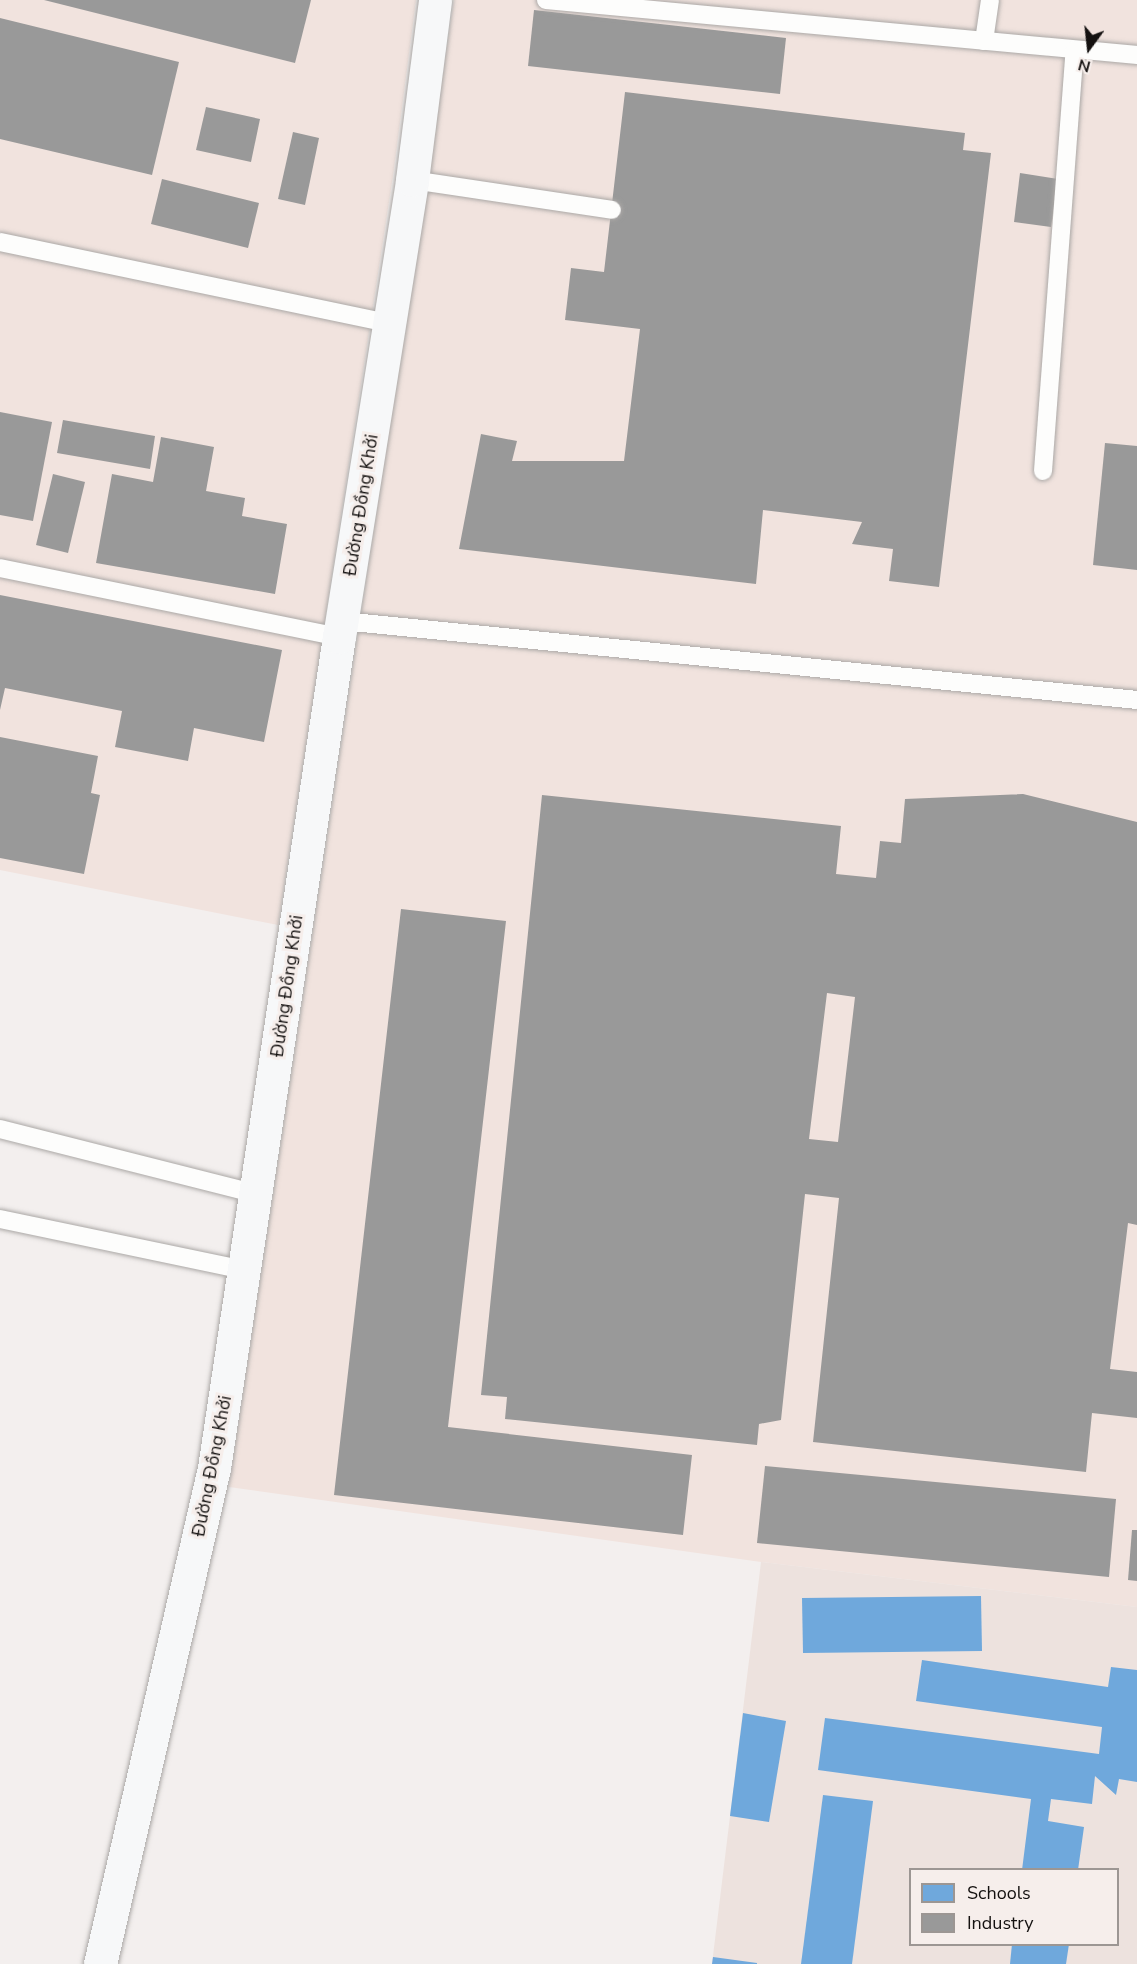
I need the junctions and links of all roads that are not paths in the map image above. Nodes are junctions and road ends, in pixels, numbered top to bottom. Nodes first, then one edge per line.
1 (435, 0) edge
2 (546, 0) edge
3 (990, 0) edge
4 (584, 2) edge
5 (984, 41) junction
6 (1075, 50) junction
7 (1137, 55) edge
8 (412, 180) junction
9 (612, 210) dead end
10 (0, 242) edge
11 (389, 323) junction
12 (1042, 471) dead end
13 (0, 568) edge
14 (341, 629) junction
15 (1137, 700) edge
16 (0, 1129) edge
17 (256, 1194) junction
18 (0, 1219) edge
19 (244, 1270) junction
20 (100, 1964) edge

1 - 8 main road, Đường Đồng Khởi
2 - 4 lane
3 - 5 lane
4 - 5 lane
5 - 6 lane
6 - 7 lane
6 - 12 lane
8 - 9 lane
8 - 11 main road, Đường Đồng Khởi
10 - 11 lane
11 - 14 main road, Đường Đồng Khởi
13 - 14 lane
14 - 15 lane
14 - 17 main road, Đường Đồng Khởi
16 - 17 lane
17 - 19 main road, Đường Đồng Khởi
18 - 19 lane
19 - 20 main road, Đường Đồng Khởi

